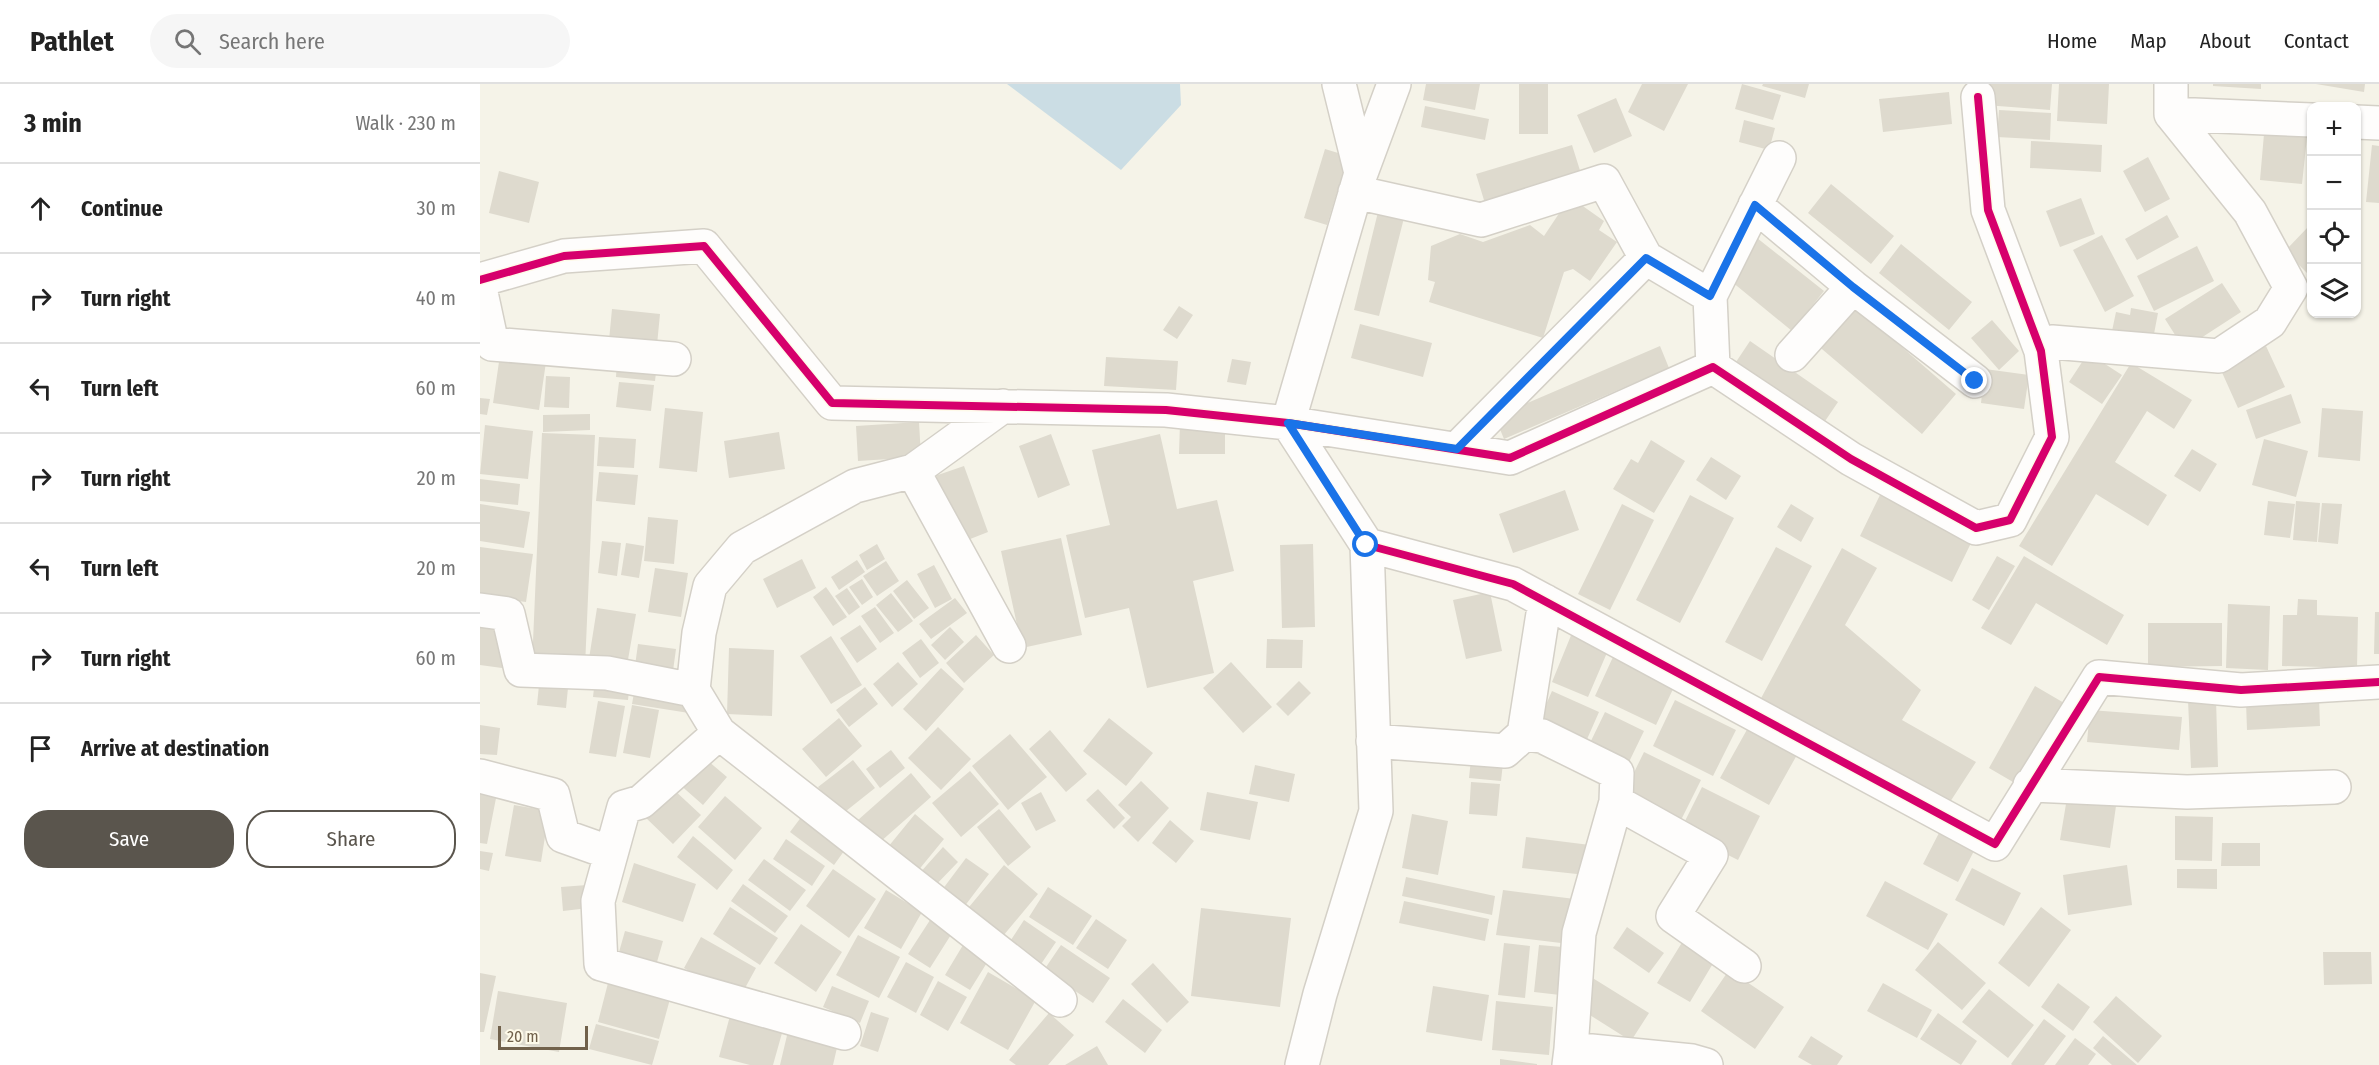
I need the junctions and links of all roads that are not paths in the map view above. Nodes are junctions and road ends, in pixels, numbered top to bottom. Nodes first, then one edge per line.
1 (1339, 84) edge
2 (1394, 84) edge
3 (1978, 97) dead end
4 (2171, 99) edge
5 (2307, 119) edge
6 (2361, 122) edge
7 (2379, 123) edge
8 (1779, 159) dead end
9 (1358, 182) junction
10 (1755, 205) junction
11 (1646, 258) junction
12 (480, 280) edge
13 (1853, 287) junction
14 (480, 288) edge
15 (1710, 296) junction
16 (2041, 351) junction
17 (1792, 355) dead end
18 (674, 359) dead end
19 (1713, 367) junction
20 (1975, 381) dead end
21 (1003, 406) junction
22 (1288, 423) junction
23 (1457, 449) junction
24 (913, 471) junction
25 (1366, 545) junction
26 (1545, 601) junction
27 (480, 610) edge
28 (1009, 646) dead end
29 (2379, 682) edge
30 (693, 690) junction
31 (719, 733) junction
32 (1524, 734) junction
33 (1373, 741) junction
34 (480, 776) edge
35 (2030, 785) junction
36 (2334, 787) dead end
37 (1616, 802) junction
38 (611, 853) junction
39 (1744, 966) dead end
40 (1060, 1000) dead end
41 (844, 1032) dead end
42 (1570, 1057) edge
43 (1302, 1065) edge
44 (1706, 1065) edge

1 - 9 street
2 - 9 street
3 - 16 street
4 - 5 street
4 - 16 street
6 - 7 street
8 - 10 street
9 - 11 street
9 - 22 street
10 - 13 street
10 - 15 street
11 - 15 street
11 - 23 street
12 - 21 street
13 - 17 street
13 - 20 street
14 - 18 street
15 - 19 street
16 - 19 street
19 - 23 street
21 - 22 street
21 - 24 street
22 - 23 street
22 - 25 street
24 - 28 street
24 - 30 street
25 - 26 street
25 - 33 street
26 - 32 street
26 - 35 street
27 - 30 street
29 - 35 street
30 - 31 street
31 - 38 street
31 - 40 street
32 - 33 street
32 - 37 street
33 - 43 street
34 - 38 street
35 - 36 street
37 - 39 street
37 - 42 street
38 - 41 street
42 - 44 street

